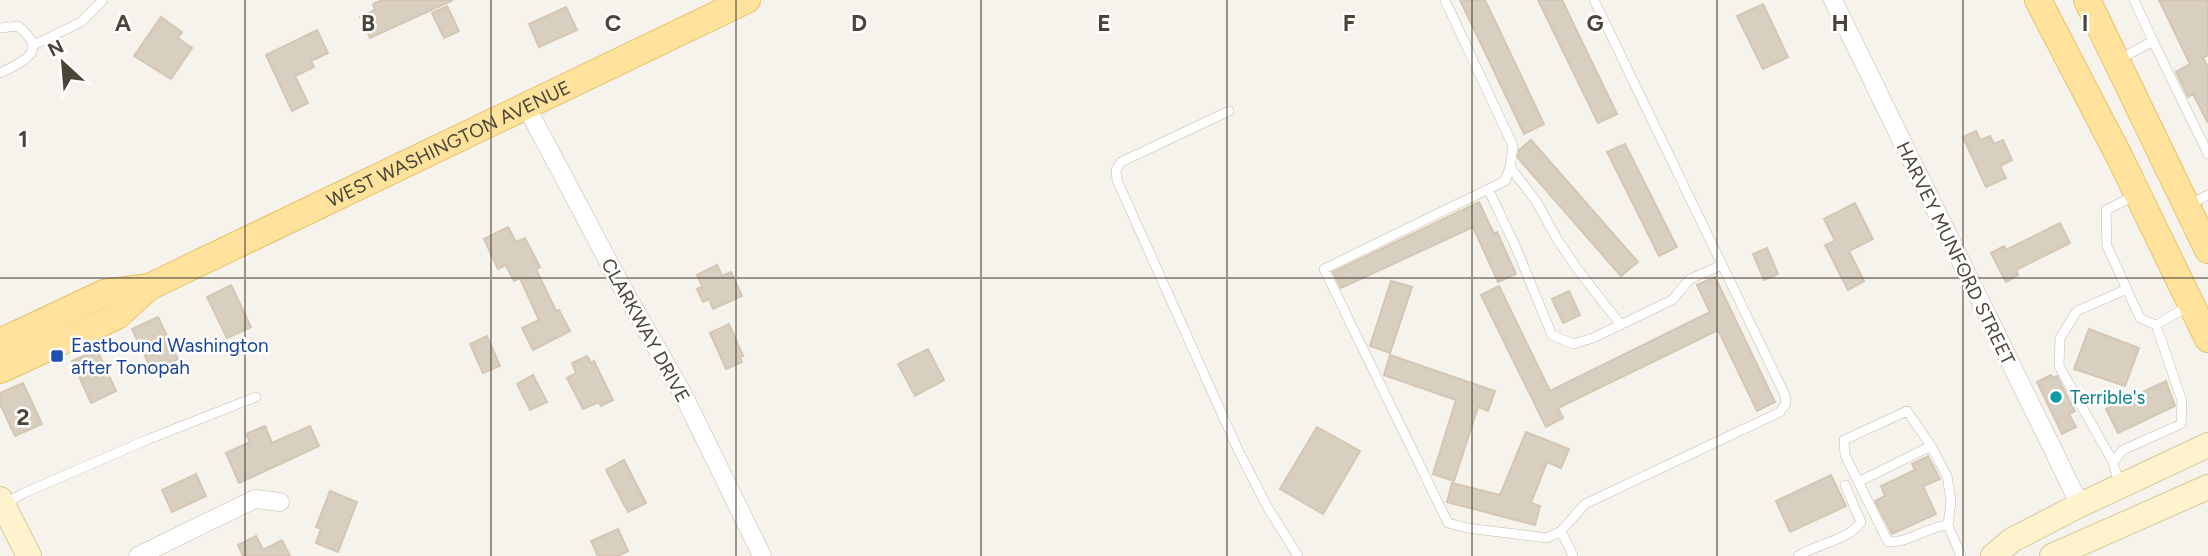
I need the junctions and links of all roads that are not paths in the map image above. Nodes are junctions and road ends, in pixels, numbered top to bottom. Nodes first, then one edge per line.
1 (103, 0) edge
2 (747, 0) edge
3 (1445, 0) edge
4 (1594, 0) edge
5 (1833, 0) edge
6 (2038, 0) edge
7 (2087, 0) edge
8 (2133, 0) edge
9 (0, 27) edge
10 (2154, 41) junction
11 (34, 46) junction
12 (2117, 61) junction
13 (0, 73) edge
14 (526, 106) junction
15 (1229, 111) dead end
16 (2208, 154) edge
17 (1510, 167) junction
18 (1488, 189) junction
19 (2138, 195) junction
20 (2197, 201) edge
21 (2208, 250) edge
22 (1722, 265) junction
23 (149, 286) junction
24 (2127, 289) junction
25 (2191, 304) junction
26 (1621, 325) junction
27 (2156, 325) junction
28 (2208, 339) edge
29 (0, 342) edge
30 (0, 370) edge
31 (256, 397) dead end
32 (2208, 445) edge
33 (1931, 446) junction
34 (2113, 462) junction
35 (1858, 482) junction
36 (1845, 485) dead end
37 (2120, 486) junction
38 (2208, 487) edge
39 (1, 501) edge
40 (280, 502) dead end
41 (2080, 505) junction
42 (1948, 524) junction
43 (1561, 531) junction
44 (2060, 554) edge
45 (29, 556) edge
46 (138, 556) edge
47 (762, 556) edge
48 (1298, 556) edge
49 (1573, 556) edge
50 (1798, 556) edge
51 (1961, 556) edge
52 (1993, 556) edge

1 - 11 lane
2 - 14 main road, WEST WASHINGTON AVENUE
3 - 17 lane
4 - 22 lane
5 - 41 street, HARVEY MUNFORD STREET
6 - 19 main road
7 - 12 main road
8 - 10 lane
9 - 11 lane
10 - 12 lane
10 - 16 lane
11 - 13 lane
12 - 20 main road
14 - 23 main road, WEST WASHINGTON AVENUE
14 - 47 street, CLARKWAY DRIVE
15 - 48 lane
17 - 18 lane
17 - 26 lane
18 - 26 lane
18 - 43 lane
19 - 24 lane
19 - 25 main road
20 - 21 main road
22 - 26 lane
22 - 43 lane
23 - 29 main road, WEST WASHINGTON AVENUE
23 - 30 main road, WEST WASHINGTON AVENUE
24 - 27 lane
24 - 34 lane
25 - 27 lane
25 - 28 main road
27 - 34 lane
31 - 39 lane
32 - 37 main road
33 - 35 lane
33 - 35 lane
33 - 42 lane
34 - 37 lane
35 - 42 lane
36 - 50 lane
37 - 41 main road
38 - 44 main road
39 - 45 main road
40 - 46 street
41 - 52 main road
42 - 51 lane
43 - 49 lane

